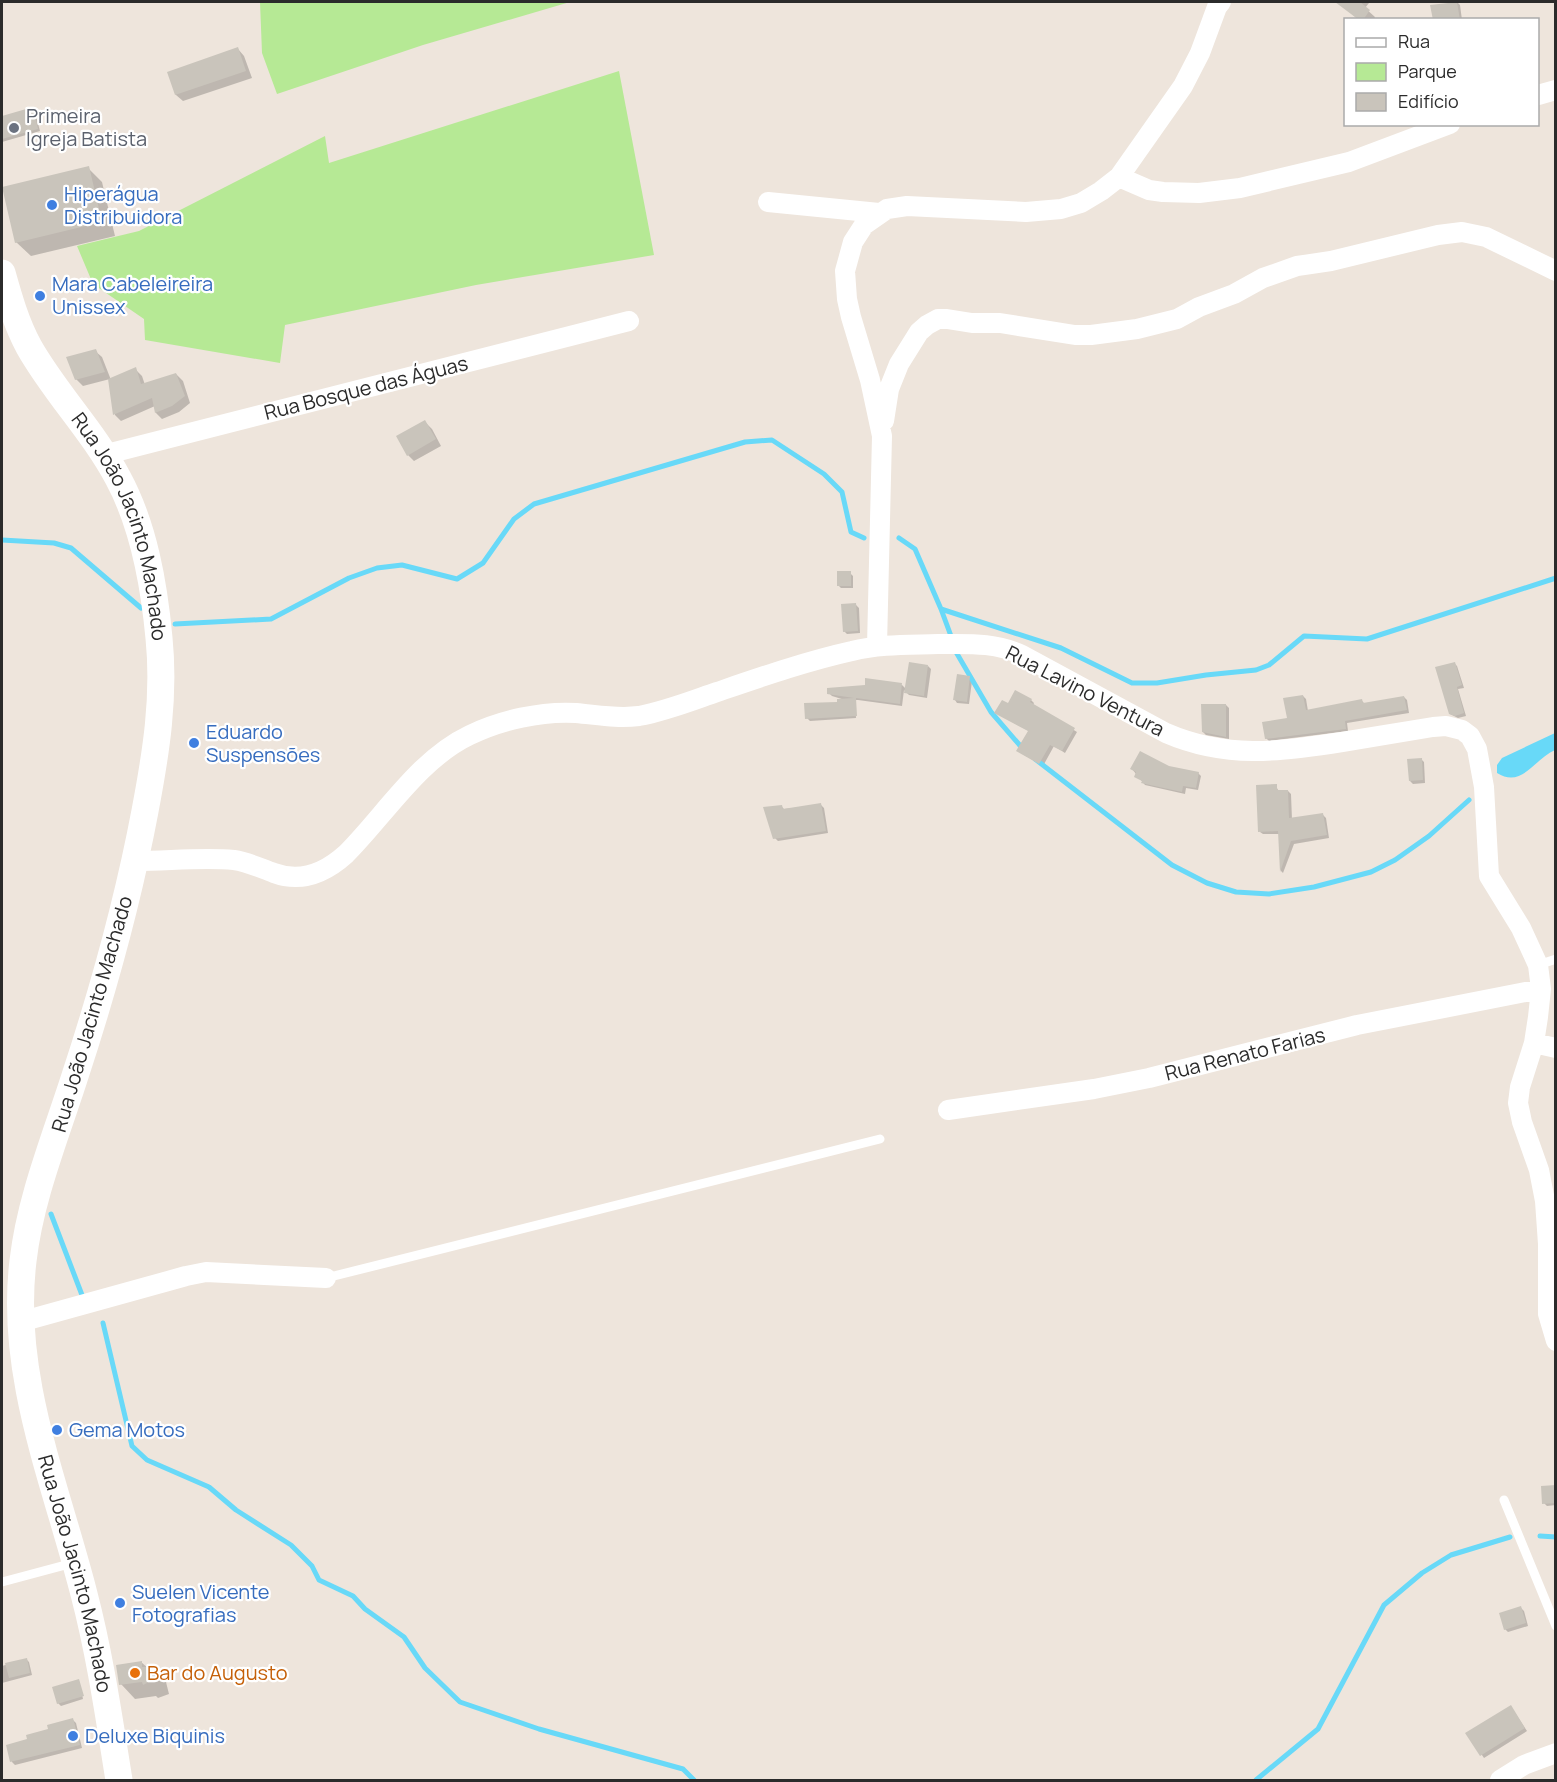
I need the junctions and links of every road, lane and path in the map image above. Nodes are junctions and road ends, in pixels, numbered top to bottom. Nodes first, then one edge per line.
1 (1218, 3) edge
2 (1556, 90) edge
3 (1539, 95) edge
4 (1445, 126) edge
5 (1119, 177) junction
6 (768, 202) dead end
7 (879, 213) junction
8 (1556, 271) edge
9 (2, 273) edge
10 (629, 321) dead end
11 (882, 436) junction
12 (103, 455) junction
13 (877, 646) junction
14 (136, 861) junction
15 (1547, 962) edge
16 (1541, 989) junction
17 (1534, 1043) junction
18 (1556, 1048) edge
19 (948, 1110) dead end
20 (880, 1139) dead end
21 (326, 1278) joint
22 (20, 1322) junction
23 (1556, 1341) edge
24 (1504, 1500) dead end
25 (76, 1563) junction
26 (2, 1582) edge
27 (1556, 1626) edge
28 (1556, 1753) edge
29 (119, 1780) edge
30 (1500, 1780) edge

1 - 5 street
2 - 3 street
4 - 5 street
5 - 7 street
6 - 7 street
7 - 11 street
8 - 11 street
9 - 12 main road, Rua João Jacinto Machado
10 - 12 street, Rua Bosque das Águas
11 - 13 street
12 - 14 main road, Rua João Jacinto Machado
13 - 14 street, Rua Lavino Ventura
13 - 15 street, Rua Lavino Ventura
14 - 22 main road, Rua João Jacinto Machado
15 - 16 street, Rua Lavino Ventura
16 - 17 street, Rua Lavino Ventura
16 - 19 street, Rua Renato Farias
17 - 18 street
17 - 23 street, Rua Lavino Ventura
20 - 21 lane
21 - 22 street
22 - 25 main road, Rua João Jacinto Machado
24 - 27 lane
25 - 26 lane
25 - 29 main road, Rua João Jacinto Machado
28 - 30 street

